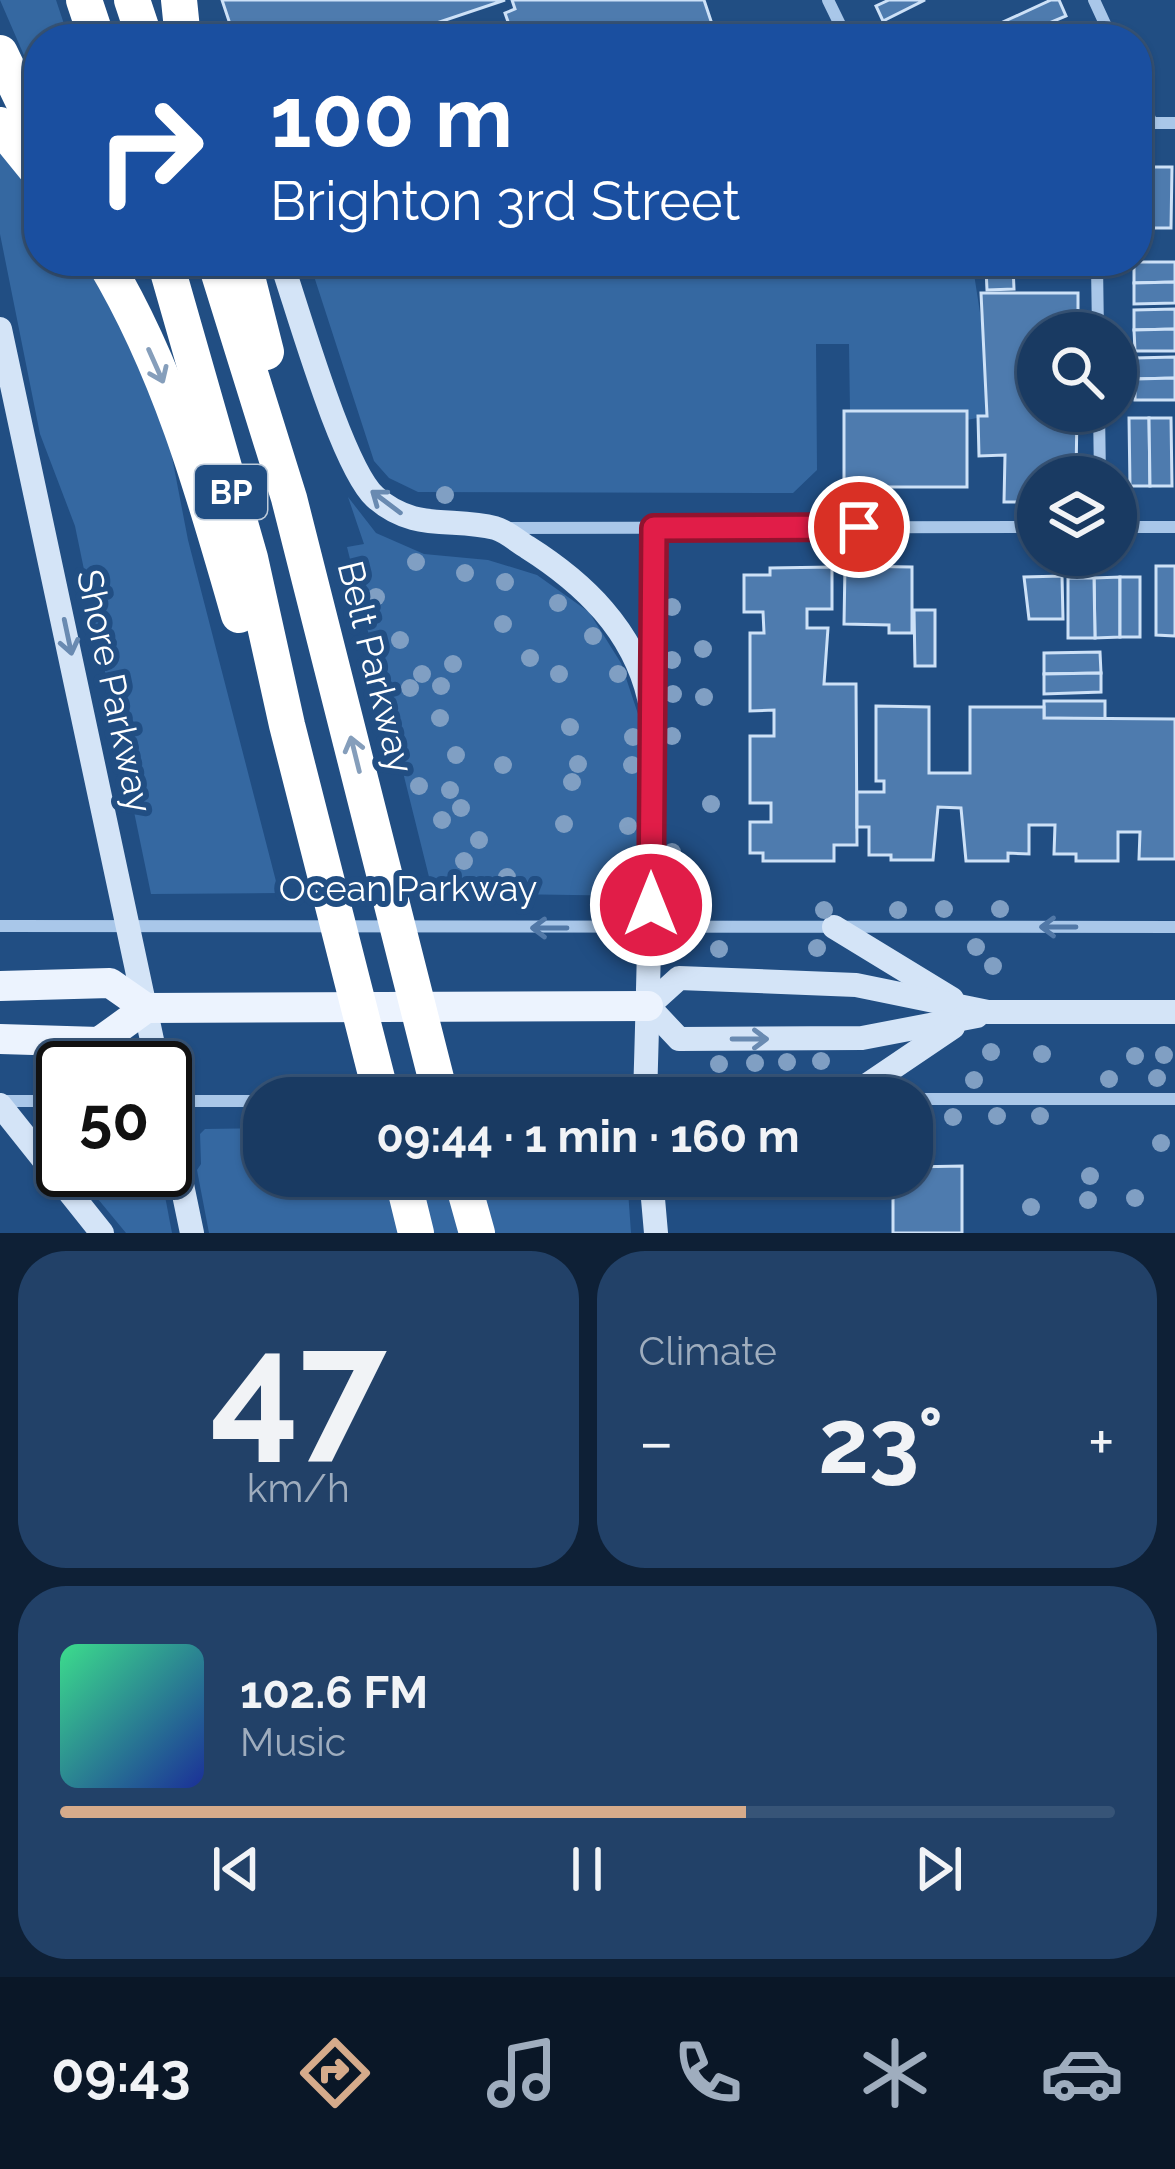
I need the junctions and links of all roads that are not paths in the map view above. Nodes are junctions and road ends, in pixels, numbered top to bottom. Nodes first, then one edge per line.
1 (0, 53) edge
2 (24, 103) edge
3 (0, 125) edge
4 (24, 155) edge
5 (112, 276) edge
6 (169, 276) edge
7 (220, 276) edge
8 (247, 276) edge
9 (286, 276) edge
10 (1097, 276) edge
11 (1098, 312) edge
12 (0, 329) edge
13 (289, 498) junction
14 (1137, 526) edge
15 (1175, 526) edge
16 (1017, 527) edge
17 (497, 528) junction
18 (654, 528) junction
19 (650, 701) junction
20 (286, 725) junction
21 (0, 926) edge
22 (127, 927) junction
23 (834, 927) junction
24 (1175, 927) edge
25 (650, 928) junction
26 (0, 986) edge
27 (648, 1006) junction
28 (146, 1008) junction
29 (1175, 1012) edge
30 (972, 1013) junction
31 (0, 1039) edge
32 (153, 1041) edge
33 (377, 1077) edge
34 (436, 1077) edge
35 (646, 1077) edge
36 (879, 1077) edge
37 (933, 1100) edge
38 (1175, 1100) edge
39 (243, 1101) edge
40 (36, 1102) edge
41 (192, 1102) edge
42 (0, 1103) edge
43 (185, 1197) edge
44 (407, 1197) edge
45 (467, 1197) edge
46 (653, 1197) edge
47 (102, 1233) edge
48 (192, 1233) edge
49 (416, 1233) edge
50 (477, 1233) edge
51 (656, 1233) edge

1 - 2 highway
3 - 4 highway
5 -> 20 highway
6 - 20 highway, BP
7 - 13 highway, Belt Parkway / BP
8 - 13 highway
17 -> 9 main road
10 - 11 street
12 -> 22 main road, Shore Parkway
34 -> 13 highway, Belt Parkway / BP
14 - 15 street
16 - 18 street
17 - 18 street
17 - 19 main road
18 - 19 street
19 - 25 main road
20 - 33 highway, BP
21 - 22 street, Ocean Parkway
25 -> 22 street, Ocean Parkway
22 - 28 main road, Shore Parkway
24 -> 23 street, Ocean Parkway
23 - 25 street, Ocean Parkway
23 - 30 main road
25 - 27 main road
26 - 28 main road
27 - 28 main road
27 - 30 main road
27 -> 30 main road
27 - 35 main road
28 - 31 main road
28 - 32 main road, Shore Parkway
29 - 30 main road
30 - 36 main road
37 - 38 street
39 - 41 street
40 - 42 street
42 - 47 main road
43 - 48 main road
44 - 49 highway
45 - 50 highway
46 - 51 main road

